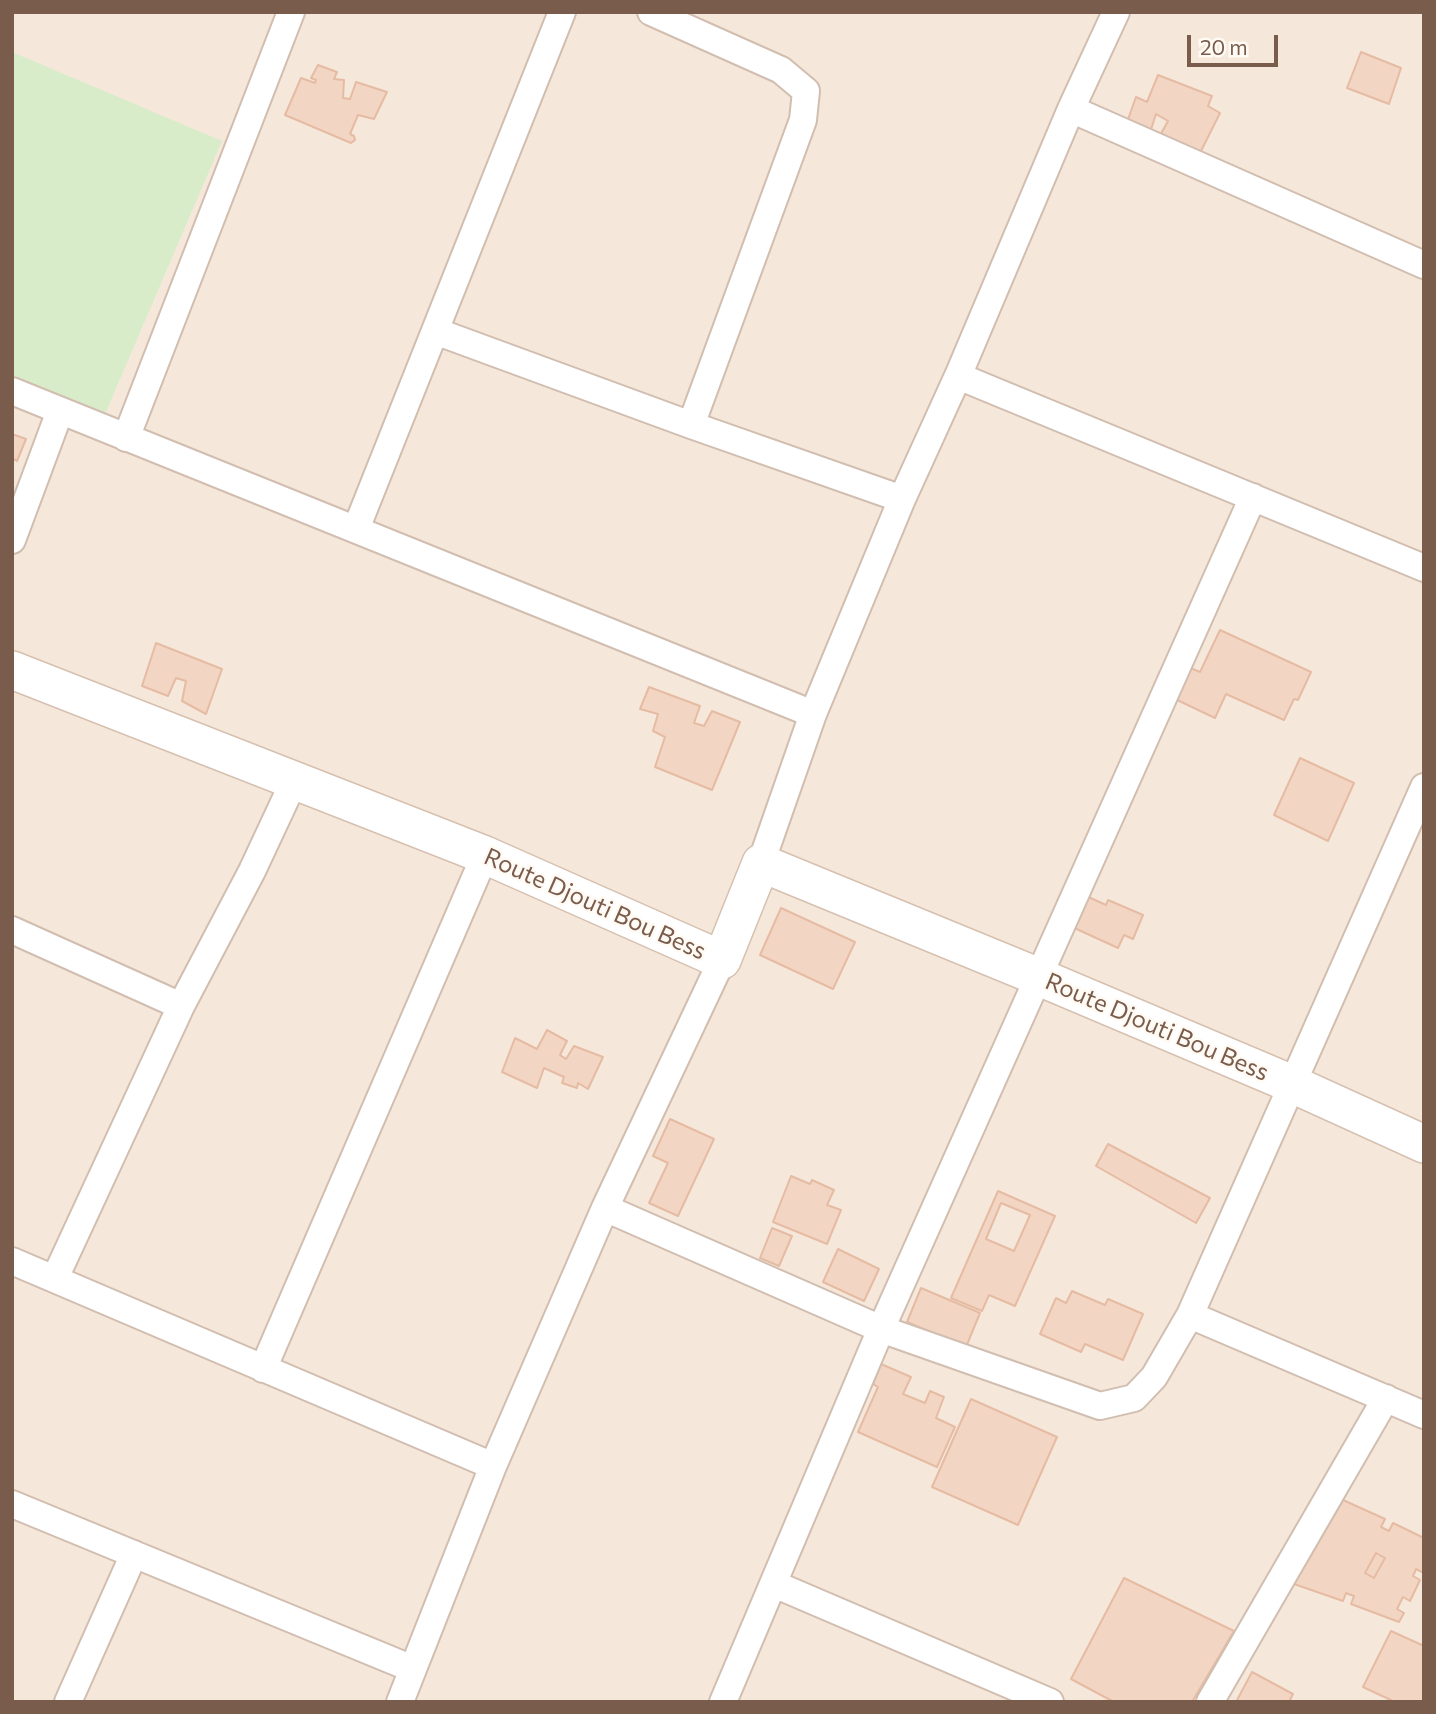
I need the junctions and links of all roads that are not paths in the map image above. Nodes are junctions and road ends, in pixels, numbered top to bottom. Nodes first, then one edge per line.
1 (291, 12) edge
2 (562, 12) edge
3 (651, 12) edge
4 (1116, 12) edge
5 (1072, 109) junction
6 (1424, 265) edge
7 (435, 331) junction
8 (958, 376) junction
9 (12, 390) edge
10 (61, 411) junction
11 (691, 425) junction
12 (126, 438) junction
13 (1253, 497) junction
14 (902, 499) junction
15 (356, 529) junction
16 (12, 540) edge
17 (1424, 568) edge
18 (12, 670) edge
19 (813, 714) junction
20 (295, 779) junction
21 (1422, 797) edge
22 (485, 855) junction
23 (761, 863) junction
24 (12, 930) edge
25 (722, 960) junction
26 (1039, 977) junction
27 (181, 1006) junction
28 (1292, 1084) junction
29 (1424, 1144) edge
30 (605, 1208) junction
31 (12, 1261) edge
32 (55, 1278) junction
33 (1190, 1315) junction
34 (881, 1329) junction
35 (263, 1369) junction
36 (1385, 1398) junction
37 (1424, 1415) edge
38 (493, 1466) junction
39 (12, 1504) edge
40 (134, 1554) junction
41 (775, 1584) junction
42 (413, 1669) junction
43 (68, 1702) edge
44 (400, 1702) edge
45 (723, 1702) edge
46 (1050, 1702) edge
47 (1210, 1702) edge

1 - 12 street
2 - 7 street
3 - 11 street
4 - 5 street
5 - 6 street
5 - 8 street
7 - 11 street
7 - 15 street
8 - 13 street
8 - 14 street
9 - 10 street
10 - 12 street
10 - 16 street
11 - 14 street
12 - 15 street
13 - 17 street
13 - 26 street
14 - 19 street
15 - 19 street
18 - 20 main road, Route Djouti Bou Bess
19 - 23 street
20 - 22 main road, Route Djouti Bou Bess
20 - 27 street
21 - 28 street
22 - 25 main road, Route Djouti Bou Bess
22 - 35 street
23 - 25 main road, Route Djouti Bou Bess
23 - 26 main road, Route Djouti Bou Bess
24 - 27 street
25 - 30 street
26 - 28 main road, Route Djouti Bou Bess
26 - 34 street
27 - 32 street
28 - 29 main road, Route Djouti Bou Bess
28 - 33 street
30 - 34 street
30 - 38 street
31 - 32 street
32 - 35 street
33 - 34 street
33 - 36 street
34 - 41 street
35 - 38 street
36 - 37 street
36 - 47 street
38 - 42 street
39 - 40 street
40 - 42 street
40 - 43 street
41 - 45 street
41 - 46 street
42 - 44 street

